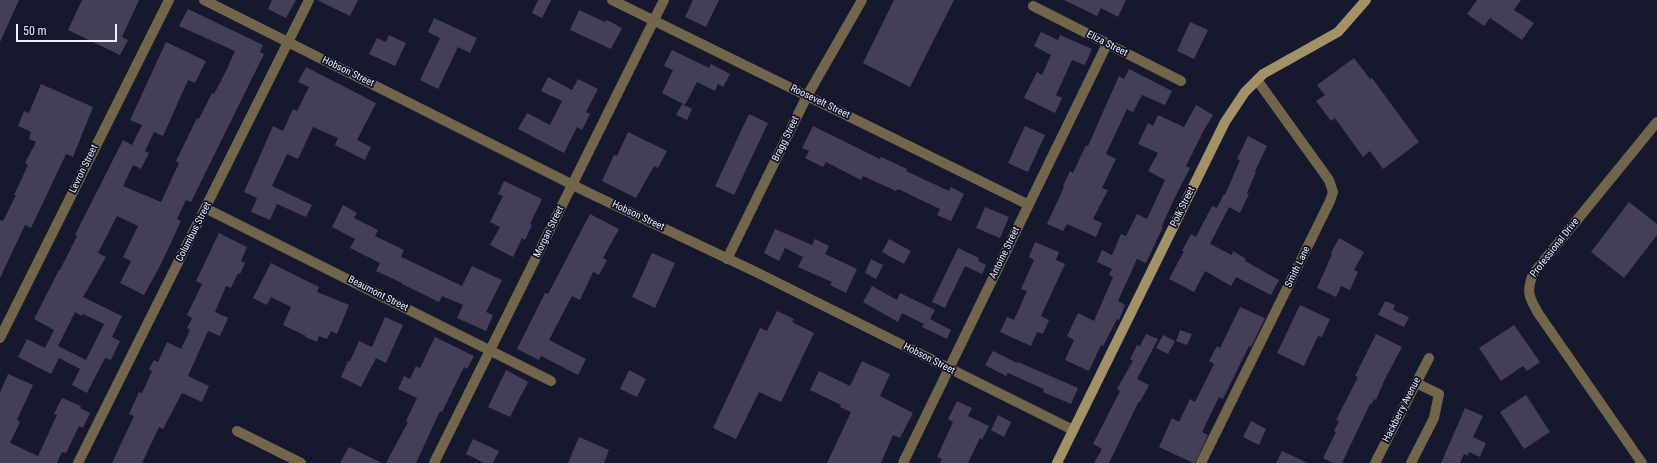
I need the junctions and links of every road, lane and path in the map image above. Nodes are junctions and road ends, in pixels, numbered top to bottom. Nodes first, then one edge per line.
1 (169, 0) edge
2 (204, 0) edge
3 (309, 0) edge
4 (612, 0) edge
5 (664, 0) edge
6 (862, 0) edge
7 (1366, 0) edge
8 (1033, 6) dead end
9 (654, 20) junction
10 (288, 42) junction
11 (1107, 44) junction
12 (1257, 80) junction
13 (1181, 81) dead end
14 (807, 96) junction
15 (1657, 122) edge
16 (572, 185) junction
17 (1029, 205) junction
18 (206, 208) junction
19 (727, 259) junction
20 (0, 338) edge
21 (490, 350) junction
22 (1429, 358) dead end
23 (949, 369) junction
24 (551, 381) dead end
25 (1416, 383) junction
26 (1073, 430) junction
27 (238, 431) dead end
28 (78, 463) edge
29 (301, 463) edge
30 (434, 463) edge
31 (903, 463) edge
32 (1057, 463) edge
33 (1201, 463) edge
34 (1375, 463) edge
35 (1411, 463) edge
36 (1642, 463) edge

1 - 20 street, Levron Street
2 - 10 street, Hobson Street
3 - 10 street, Columbus Street
4 - 9 street, Roosevelt Street
5 - 9 street, Morgan Street
6 - 14 street, Bragg Street
7 - 12 street, Polk Street
8 - 11 street, Eliza Street
9 - 14 street, Roosevelt Street
9 - 16 street, Morgan Street
10 - 16 street, Hobson Street
10 - 18 street, Columbus Street
11 - 13 street, Eliza Street
11 - 17 street, Antoine Street
12 - 26 street, Polk Street
12 - 33 street, Smith Lane
14 - 17 street, Roosevelt Street
14 - 19 street, Bragg Street
15 - 36 street, Professional Drive
16 - 19 street, Hobson Street
16 - 21 street, Morgan Street
17 - 23 street, Antoine Street
18 - 21 street, Beaumont Street
18 - 28 street, Columbus Street
19 - 23 street, Hobson Street
21 - 24 street, Beaumont Street
21 - 30 street, Morgan Street
22 - 25 street, Hackberry Avenue
23 - 26 street, Hobson Street
23 - 31 street, Antoine Street
25 - 34 street, Hackberry Avenue
25 - 35 street
26 - 32 street, Polk Street
27 - 29 street

